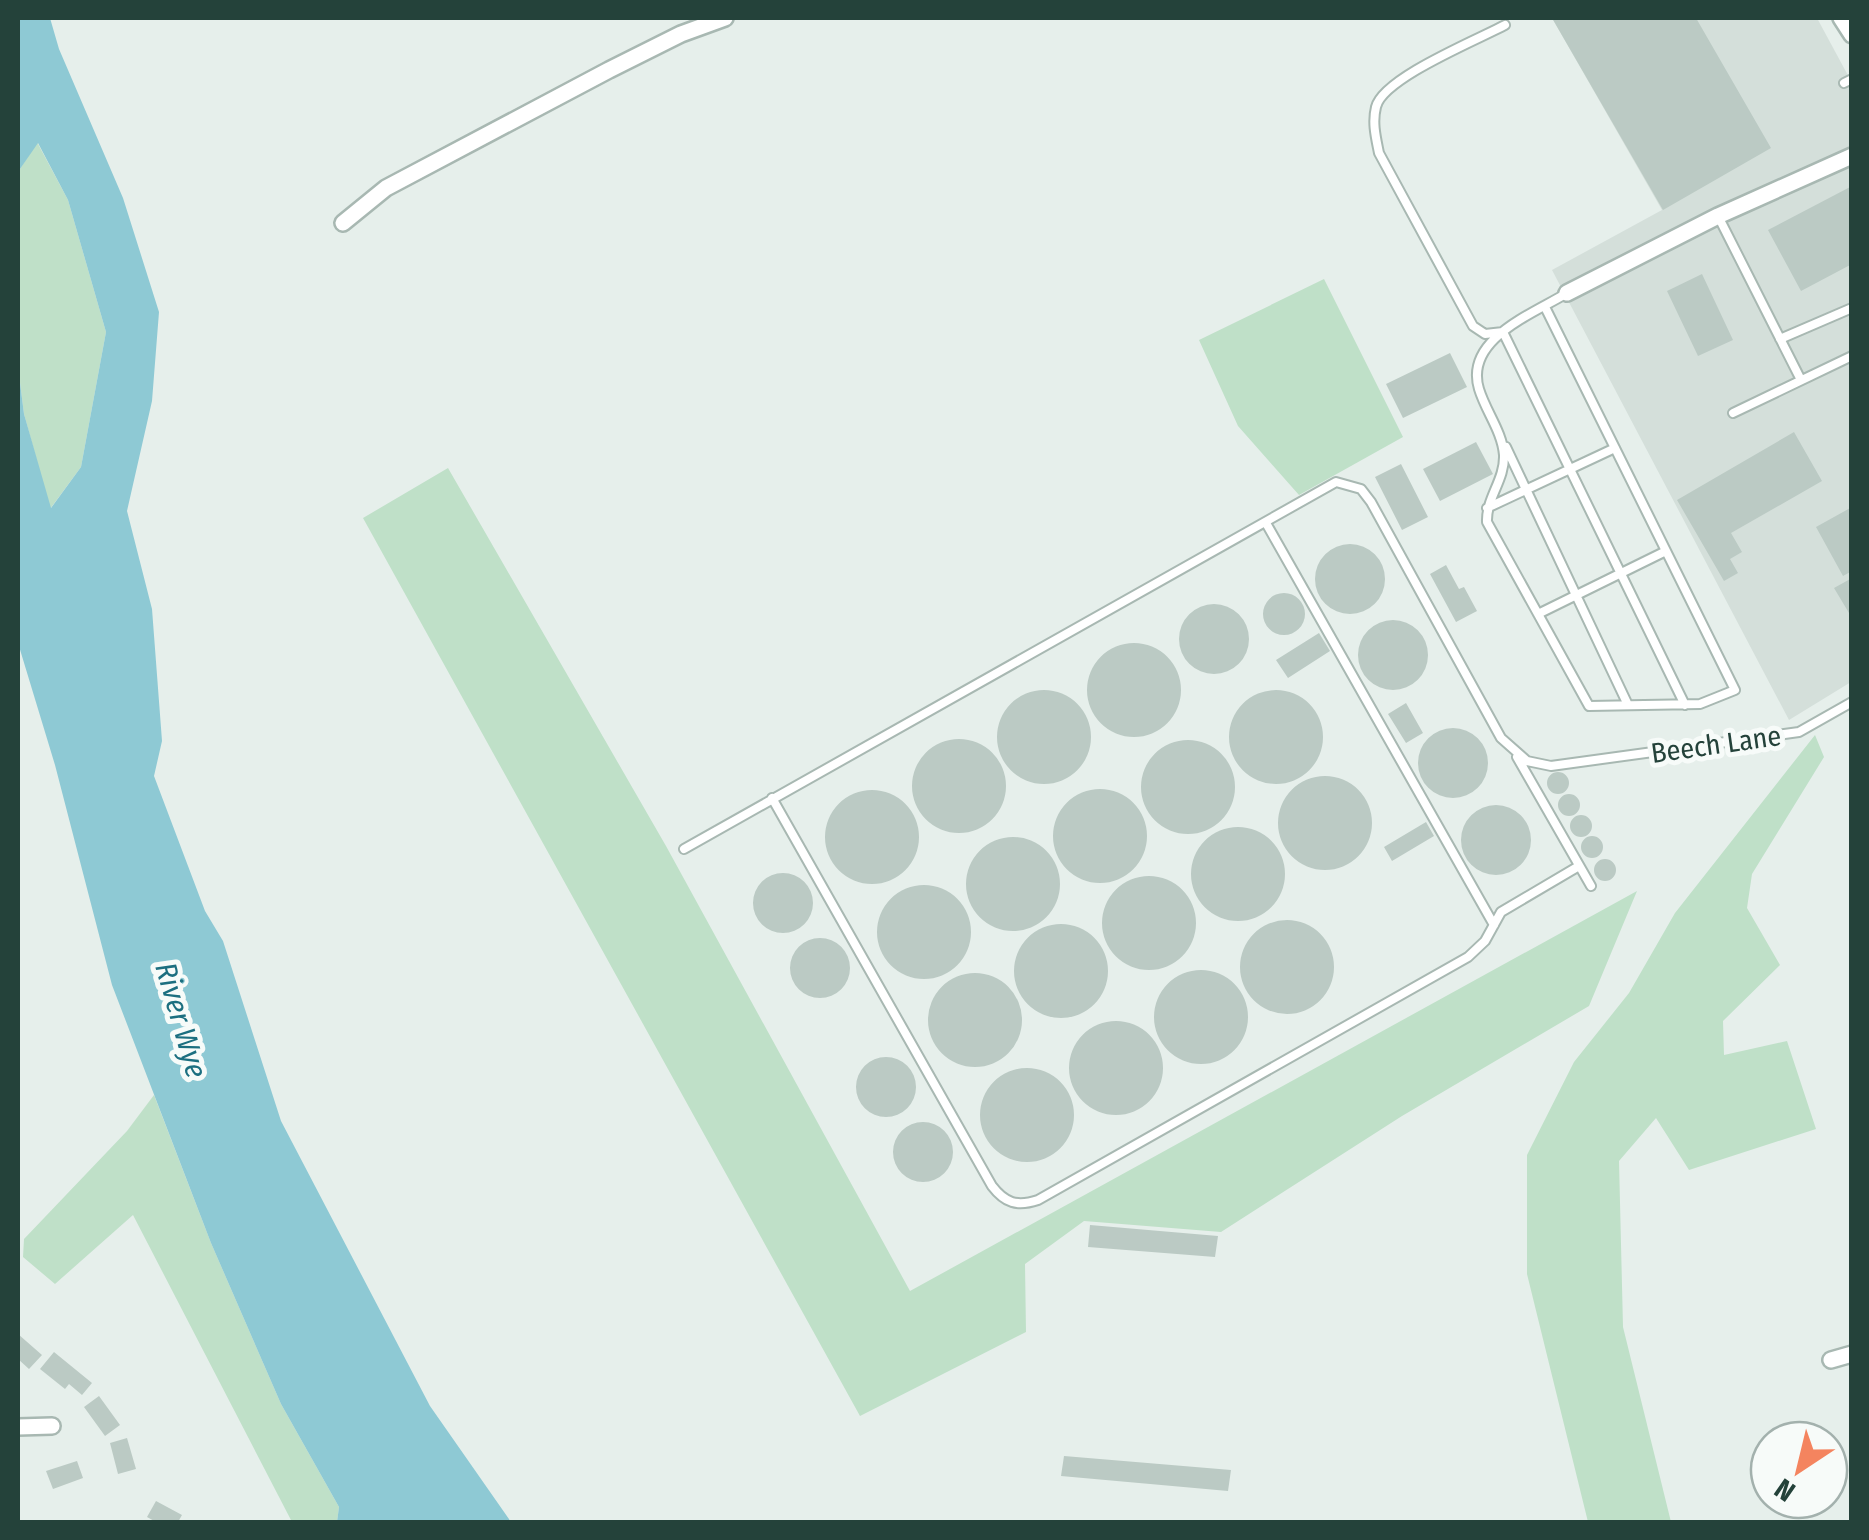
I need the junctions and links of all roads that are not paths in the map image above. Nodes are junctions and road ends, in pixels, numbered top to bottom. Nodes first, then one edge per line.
1 (725, 18) edge
2 (1841, 18) edge
3 (1505, 25) dead end
4 (1852, 35) edge
5 (1852, 156) edge
6 (1718, 216) junction
7 (343, 223) dead end
8 (1567, 294) joint
9 (1545, 307) junction
10 (1852, 308) edge
11 (1504, 332) junction
12 (1780, 340) junction
13 (1852, 356) edge
14 (1801, 380) junction
15 (1733, 413) dead end
16 (1500, 436) junction
17 (1614, 448) junction
18 (1570, 468) junction
19 (1526, 490) junction
20 (1487, 508) junction
21 (1266, 523) junction
22 (1666, 551) junction
23 (1621, 573) junction
24 (1576, 596) junction
25 (1538, 614) junction
26 (1852, 702) edge
27 (1685, 704) junction
28 (1628, 706) junction
29 (1515, 753) junction
30 (772, 798) junction
31 (684, 848) dead end
32 (1579, 866) junction
33 (1590, 886) dead end
34 (1494, 924) junction
35 (1852, 1354) edge
36 (1830, 1360) dead end
37 (52, 1426) dead end
38 (18, 1427) edge

1 - 7 street
2 - 4 street
3 - 11 lane
5 - 6 street
6 - 8 street
6 - 12 lane
8 - 9 lane
9 - 11 lane
9 - 17 lane
10 - 12 lane
11 - 16 lane
11 - 18 lane
12 - 14 lane
13 - 14 lane
14 - 15 lane
16 - 19 lane
16 - 20 lane
17 - 18 lane
17 - 22 lane
18 - 19 lane
18 - 23 lane
19 - 20 lane
19 - 24 lane
20 - 25 lane
21 - 29 lane
21 - 30 lane
21 - 34 lane
22 - 23 lane
22 - 27 lane
23 - 24 lane
23 - 27 lane
24 - 25 lane
24 - 28 lane
25 - 28 lane
26 - 29 lane, Beech Lane
27 - 28 lane
29 - 32 lane
30 - 31 lane
30 - 34 lane
32 - 33 lane
32 - 34 lane
35 - 36 street
37 - 38 street

